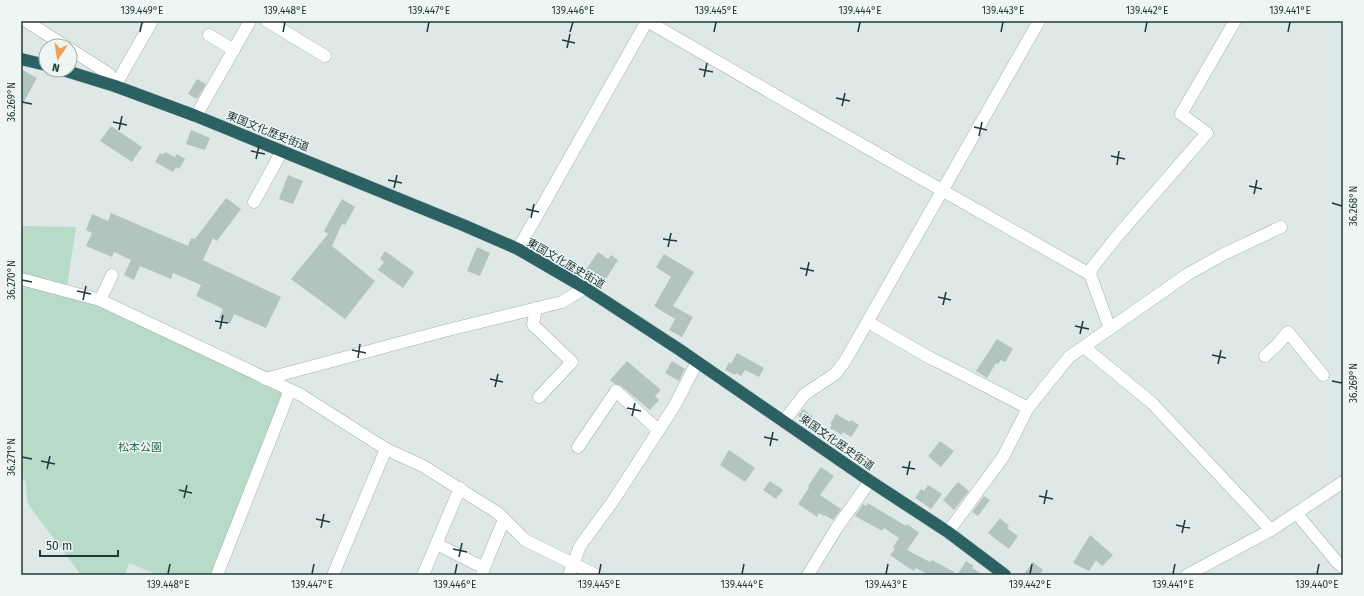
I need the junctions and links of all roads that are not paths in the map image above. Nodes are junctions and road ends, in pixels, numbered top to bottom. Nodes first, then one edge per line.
1 (26, 21) edge
2 (152, 21) edge
3 (250, 21) edge
4 (267, 21) edge
5 (647, 21) edge
6 (1039, 21) edge
7 (1235, 21) edge
8 (210, 35) dead end
9 (53, 38) edge
10 (234, 50) junction
11 (78, 54) edge
12 (325, 56) dead end
13 (21, 59) edge
14 (38, 63) edge
15 (78, 75) edge
16 (115, 86) junction
17 (196, 116) junction
18 (282, 151) junction
19 (942, 190) junction
20 (254, 202) dead end
21 (1281, 227) dead end
22 (518, 249) junction
23 (1090, 274) junction
24 (112, 275) dead end
25 (21, 279) edge
26 (585, 288) junction
27 (100, 300) junction
28 (536, 308) junction
29 (868, 322) junction
30 (1110, 330) junction
31 (1084, 347) junction
32 (1265, 356) dead end
33 (697, 362) junction
34 (1323, 375) dead end
35 (265, 379) junction
36 (290, 390) junction
37 (539, 397) dead end
38 (1028, 408) junction
39 (784, 421) junction
40 (658, 430) junction
41 (578, 447) dead end
42 (386, 449) junction
43 (870, 481) junction
44 (1343, 482) edge
45 (460, 488) junction
46 (1297, 514) junction
47 (504, 519) junction
48 (1271, 530) junction
49 (948, 532) junction
50 (437, 544) junction
51 (574, 563) junction
52 (1210, 563) junction
53 (1343, 567) edge
54 (483, 571) edge
55 (217, 575) edge
56 (333, 575) edge
57 (423, 575) edge
58 (569, 575) edge
59 (596, 575) edge
60 (808, 575) edge
61 (1005, 575) edge
62 (1187, 575) edge
63 (1206, 575) edge

1 - 9 street
2 - 16 street
3 - 10 street
4 - 12 street
5 - 19 street
5 - 22 street
6 - 19 street
7 - 23 street
8 - 10 street
10 - 17 street
11 - 16 street
13 - 14 highway
15 - 16 highway, 東国文化歴史街道
16 - 17 highway, 東国文化歴史街道
17 - 18 highway, 東国文化歴史街道
18 - 20 street
18 - 22 highway, 東国文化歴史街道
19 - 23 street
19 - 29 street
21 - 30 street
22 - 26 highway, 東国文化歴史街道
23 - 30 street
24 - 27 street
25 - 27 street
26 - 28 street
26 - 33 highway, 東国文化歴史街道
27 - 35 street
28 - 35 street
28 - 37 street
29 - 38 street
29 - 39 street
30 - 31 street
31 - 38 street
31 - 48 street
32 - 34 street
33 - 39 highway, 東国文化歴史街道
33 - 40 street
35 - 36 street
36 - 42 street
36 - 55 street
38 - 49 street
39 - 43 highway, 東国文化歴史街道
40 - 41 street
40 - 51 street
42 - 45 street
42 - 56 street
43 - 49 highway, 東国文化歴史街道
43 - 60 street
44 - 46 street
45 - 47 street
45 - 50 street
46 - 48 street
46 - 53 street
47 - 51 street
47 - 54 street
48 - 52 street
49 - 61 highway, 東国文化歴史街道
50 - 54 street
50 - 57 street
51 - 58 street
51 - 59 street
52 - 62 street
52 - 63 street

